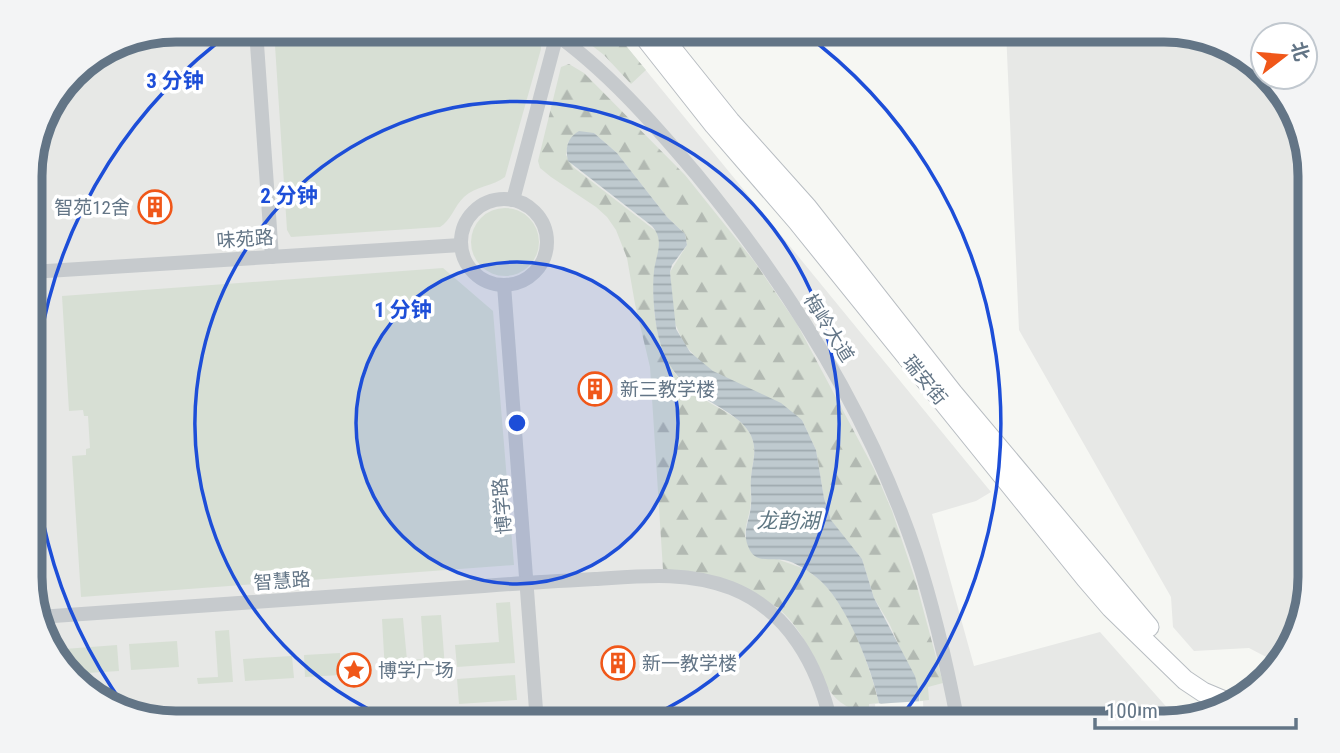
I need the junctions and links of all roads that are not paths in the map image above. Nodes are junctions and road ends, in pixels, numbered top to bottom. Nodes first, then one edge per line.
1 (257, 42) edge
2 (552, 42) edge
3 (565, 42) edge
4 (648, 42) edge
5 (667, 42) edge
6 (513, 201) junction
7 (461, 244) junction
8 (272, 257) junction
9 (42, 271) edge
10 (504, 285) junction
11 (528, 583) junction
12 (48, 616) edge
13 (1231, 693) edge
14 (1219, 699) edge
15 (536, 711) edge
16 (827, 711) edge
17 (956, 711) edge

1 - 8 street
2 - 6 street
3 - 17 street, 梅岭大道
4 - 14 main road, 瑞安街
5 - 13 main road, 瑞安街
6 - 7 street
6 - 10 street
7 - 8 street, 味苑路
7 - 10 street
8 - 9 street, 味苑路
10 - 11 street, 博学路
11 - 12 street, 智慧路
11 - 15 street, 博学路
11 - 16 street, 智慧路

